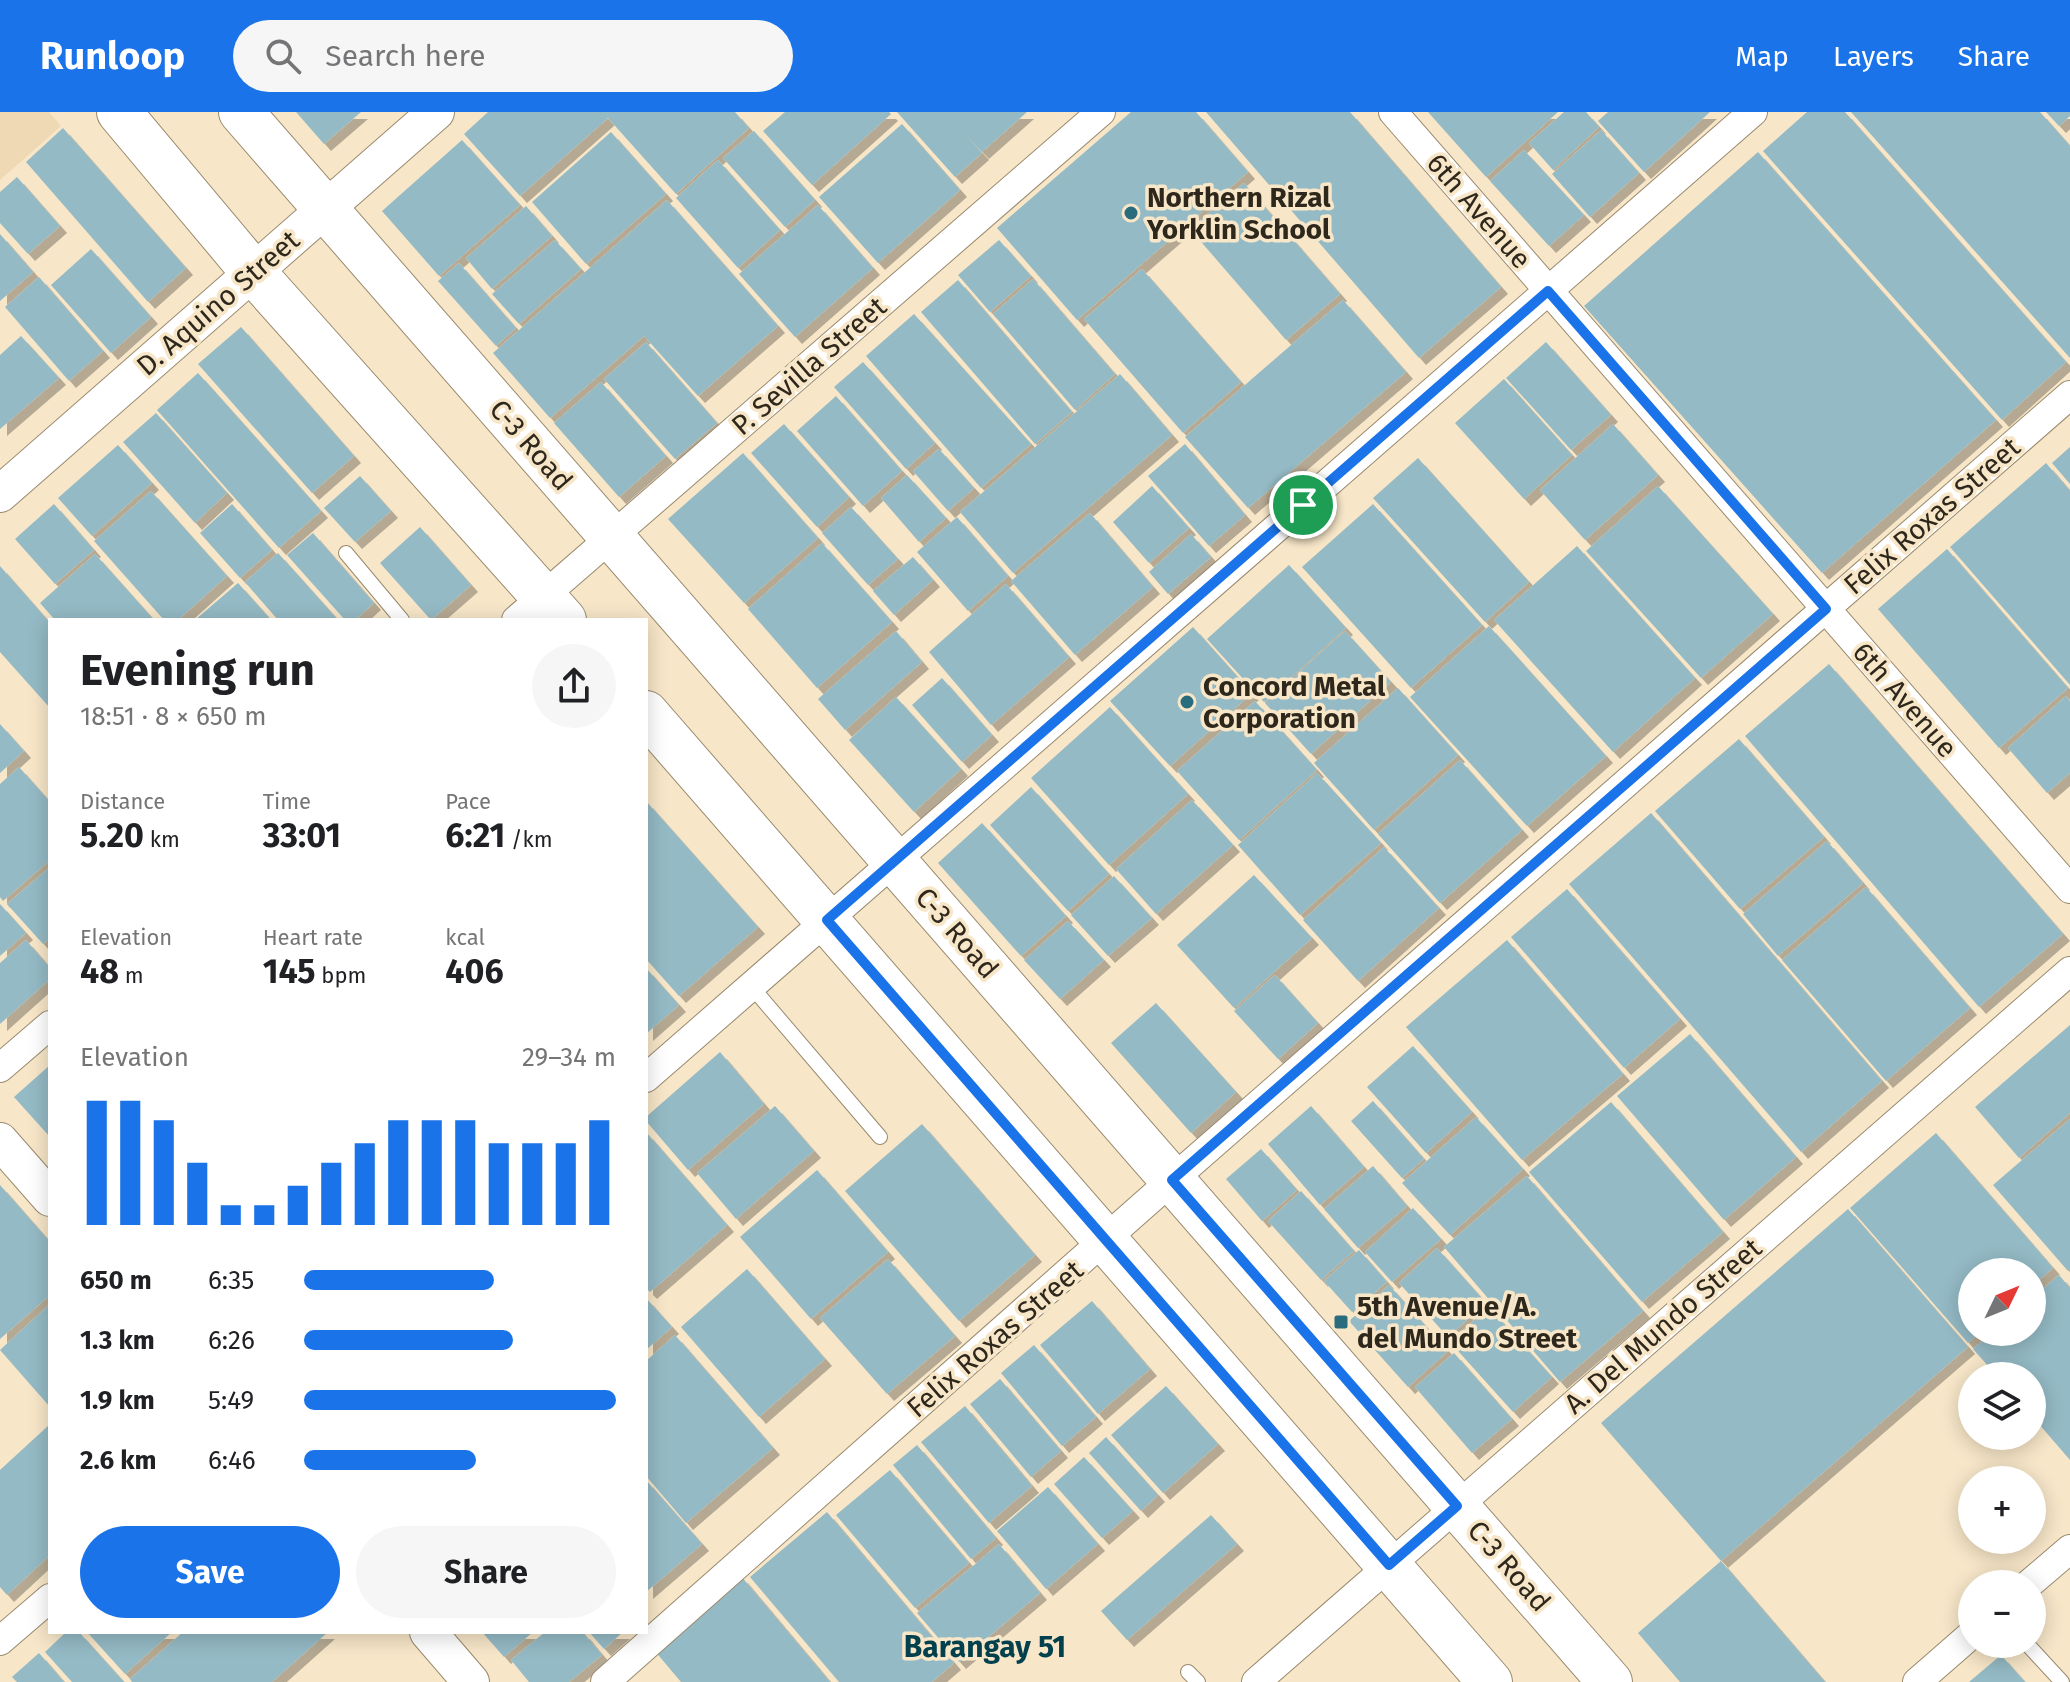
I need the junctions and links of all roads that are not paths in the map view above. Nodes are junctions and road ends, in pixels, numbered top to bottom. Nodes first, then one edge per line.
1 (119, 112) edge
2 (241, 112) edge
3 (436, 112) edge
4 (1101, 112) edge
5 (1393, 112) edge
6 (1753, 112) edge
7 (325, 209) junction
8 (253, 272) junction
9 (1548, 291) junction
10 (2070, 395) edge
11 (0, 494) edge
12 (611, 537) junction
13 (346, 553) dead end
14 (1826, 609) junction
15 (542, 612) edge
16 (400, 618) edge
17 (648, 715) edge
18 (895, 862) junction
19 (2070, 889) edge
20 (827, 920) junction
21 (2070, 971) edge
22 (751, 986) junction
23 (48, 1027) edge
24 (0, 1068) edge
25 (648, 1076) edge
26 (880, 1137) dead end
27 (0, 1141) edge
28 (1172, 1180) junction
29 (48, 1196) edge
30 (1108, 1240) junction
31 (1457, 1506) junction
32 (2070, 1549) edge
33 (1389, 1565) junction
34 (2045, 1570) edge
35 (48, 1600) edge
36 (430, 1634) edge
37 (0, 1641) edge
38 (1958, 1646) edge
39 (2040, 1658) edge
40 (471, 1682) edge
41 (605, 1682) edge
42 (1256, 1682) edge
43 (1490, 1682) edge
44 (1610, 1682) edge
45 (1917, 1682) edge
46 (2062, 1682) edge

1 - 8 main road
2 - 7 main road, C-3 Road
3 - 7 street, D. Aquino Street
4 - 12 street, P. Sevilla Street
5 - 9 street, 6th Avenue
6 - 9 street
7 - 8 street, D. Aquino Street
7 - 12 main road, C-3 Road
8 - 11 street, D. Aquino Street
8 - 15 main road
9 - 14 street, 6th Avenue
9 - 18 street
10 - 14 street, Felix Roxas Street
12 - 15 street, P. Sevilla Street
12 - 18 main road, C-3 Road
13 - 16 lane
14 - 19 street, 6th Avenue
14 - 28 street, Felix Roxas Street
17 - 20 main road
18 - 20 street
18 - 28 main road, C-3 Road
20 - 22 street
20 - 30 main road
21 - 31 street, A. Del Mundo Street
22 - 25 street
22 - 26 lane
23 - 24 street
27 - 29 street
28 - 30 street, Felix Roxas Street
28 - 31 main road, C-3 Road
30 - 33 main road
30 - 41 street, Felix Roxas Street
31 - 33 street, A. Del Mundo Street
31 - 44 main road, C-3 Road
32 - 34 street
33 - 42 street, A. Del Mundo Street
33 - 43 main road
35 - 37 street
36 - 40 street
38 - 45 street
39 - 46 lane

